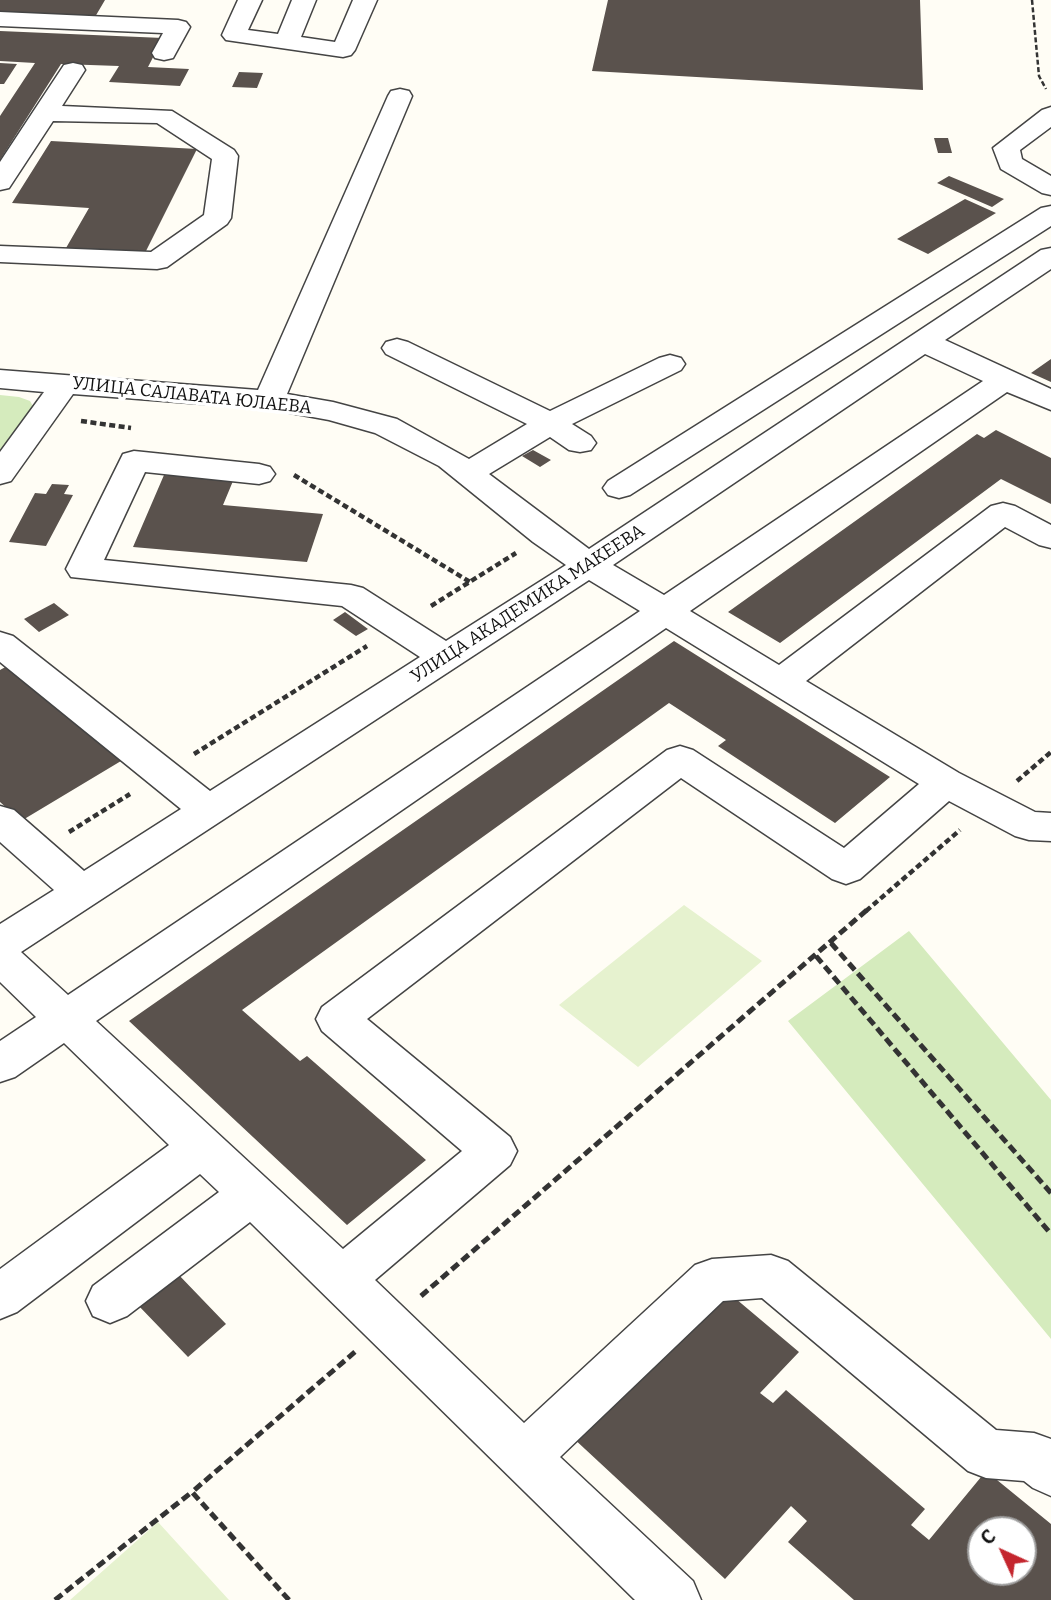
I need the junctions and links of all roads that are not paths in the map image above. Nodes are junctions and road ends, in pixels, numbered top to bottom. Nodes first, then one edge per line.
1 (136, 0) edge
2 (250, 0) edge
3 (304, 0) edge
4 (365, 0) edge
5 (0, 19) edge
6 (123, 25) junction
7 (287, 42) junction
8 (164, 53) dead end
9 (74, 70) dead end
10 (400, 96) dead end
11 (45, 113) junction
12 (1051, 115) edge
13 (0, 182) edge
14 (1051, 187) edge
15 (1051, 214) edge
16 (0, 254) edge
17 (1051, 256) edge
18 (924, 342) junction
19 (397, 348) dead end
20 (670, 364) dead end
21 (0, 379) edge
22 (1003, 380) junction
23 (65, 384) junction
24 (269, 400) junction
25 (1051, 401) edge
26 (550, 423) junction
27 (580, 443) dead end
28 (468, 473) junction
29 (0, 474) edge
30 (259, 474) dead end
31 (619, 488) dead end
32 (1051, 538) edge
33 (589, 565) junction
34 (664, 610) junction
35 (0, 644) edge
36 (446, 657) junction
37 (781, 682) junction
38 (946, 783) junction
39 (208, 810) junction
40 (0, 820) edge
41 (1051, 827) edge
42 (82, 892) junction
43 (0, 945) edge
44 (0, 957) edge
45 (65, 1019) junction
46 (0, 1064) edge
47 (201, 1147) junction
48 (251, 1194) junction
49 (342, 1279) junction
50 (0, 1297) edge
51 (110, 1301) dead end
52 (525, 1456) junction
53 (1051, 1471) edge
54 (674, 1600) edge

1 - 6 street
2 - 7 street
3 - 7 street
4 - 7 street
5 - 6 street
6 - 8 street
9 - 11 street
10 - 24 street
11 - 13 street
11 - 16 street
12 - 14 street
15 - 31 street
17 - 18 street, УЛИЦА АКАДЕМИКА МАКЕЕВА
18 - 22 street
18 - 33 street, УЛИЦА АКАДЕМИКА МАКЕЕВА
19 - 26 street
20 - 26 street
21 - 23 street, УЛИЦА САЛАВАТА ЮЛАЕВА
22 - 25 street
22 - 34 street
23 - 24 street, УЛИЦА САЛАВАТА ЮЛАЕВА
23 - 29 street
24 - 28 street, УЛИЦА САЛАВАТА ЮЛАЕВА
26 - 27 street
26 - 28 street
28 - 33 street, УЛИЦА САЛАВАТА ЮЛАЕВА
30 - 36 street
32 - 37 street
33 - 34 street, УЛИЦА САЛАВАТА ЮЛАЕВА
33 - 36 street, УЛИЦА АКАДЕМИКА МАКЕЕВА
34 - 37 street, УЛИЦА САЛАВАТА ЮЛАЕВА
34 - 45 street
35 - 39 street
36 - 39 street, УЛИЦА АКАДЕМИКА МАКЕЕВА
37 - 38 street, УЛИЦА САЛАВАТА ЮЛАЕВА
38 - 41 street, УЛИЦА САЛАВАТА ЮЛАЕВА
38 - 49 street
39 - 42 street, УЛИЦА АКАДЕМИКА МАКЕЕВА
40 - 42 street
42 - 43 street, УЛИЦА АКАДЕМИКА МАКЕЕВА
44 - 45 street
45 - 46 street
45 - 47 street
47 - 48 street
47 - 50 street
48 - 49 street
48 - 51 street
49 - 52 street
52 - 53 street
52 - 54 street

